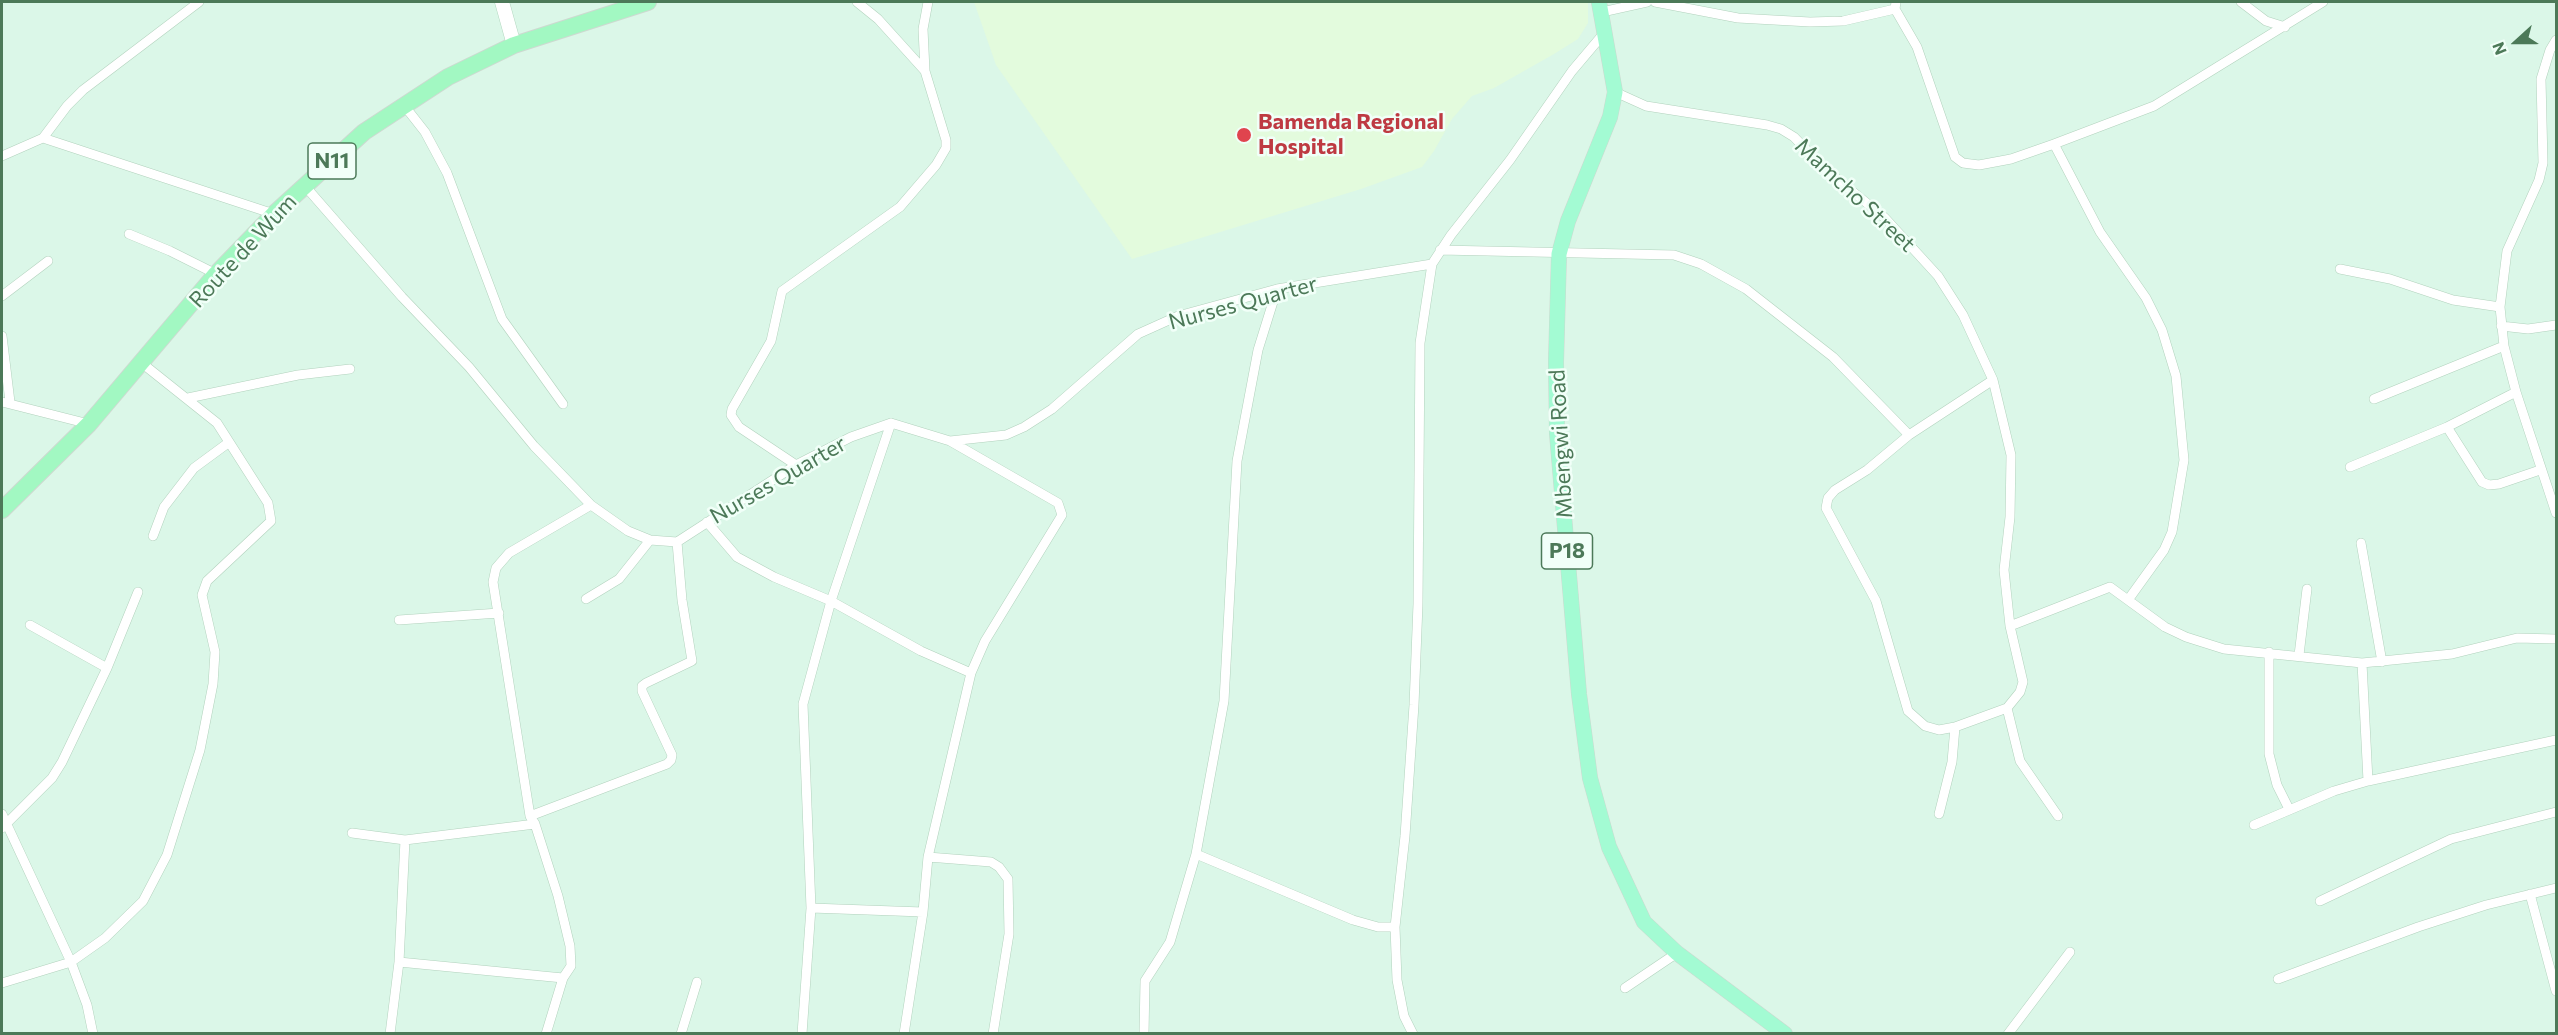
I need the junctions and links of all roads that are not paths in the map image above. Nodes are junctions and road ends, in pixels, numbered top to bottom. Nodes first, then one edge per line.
1 (199, 2) edge
2 (502, 2) edge
3 (648, 2) edge
4 (856, 2) edge
5 (928, 2) edge
6 (1647, 2) edge
7 (1655, 2) edge
8 (2241, 2) edge
9 (2323, 2) edge
10 (1895, 5) edge
11 (1601, 7) edge
12 (2285, 27) junction
13 (1606, 30) junction
14 (2556, 40) edge
15 (514, 45) junction
16 (925, 71) junction
17 (1615, 92) junction
18 (403, 104) junction
19 (43, 138) junction
20 (2054, 144) junction
21 (2, 156) edge
22 (306, 186) junction
23 (274, 214) junction
24 (129, 234) dead end
25 (1440, 250) junction
26 (1559, 254) junction
27 (48, 261) dead end
28 (1432, 264) junction
29 (2340, 269) dead end
30 (216, 274) junction
31 (1277, 289) junction
32 (2, 296) edge
33 (2500, 308) junction
34 (2556, 325) edge
35 (2501, 326) junction
36 (2, 336) edge
37 (2504, 346) junction
38 (143, 364) junction
39 (350, 369) dead end
40 (1993, 380) junction
41 (2516, 392) junction
42 (188, 398) junction
43 (2374, 399) dead end
44 (6, 402) edge
45 (564, 404) dead end
46 (891, 423) junction
47 (89, 424) junction
48 (2447, 427) junction
49 (1909, 435) junction
50 (950, 441) junction
51 (228, 443) junction
52 (796, 465) junction
53 (2349, 467) dead end
54 (2540, 470) junction
55 (591, 505) junction
56 (2, 510) edge
57 (2556, 513) edge
58 (707, 522) junction
59 (153, 536) dead end
60 (650, 540) junction
61 (677, 542) junction
62 (2361, 543) dead end
63 (2307, 590) dead end
64 (138, 592) dead end
65 (586, 599) dead end
66 (2128, 600) junction
67 (831, 602) junction
68 (499, 613) junction
69 (399, 620) dead end
70 (30, 625) dead end
71 (2010, 626) junction
72 (2556, 639) edge
73 (2269, 652) junction
74 (2299, 655) junction
75 (2382, 662) junction
76 (2362, 663) junction
77 (107, 668) junction
78 (971, 673) junction
79 (2007, 708) junction
80 (1955, 728) junction
81 (2556, 740) edge
82 (2368, 781) junction
83 (2289, 809) junction
84 (2556, 812) edge
85 (2, 814) edge
86 (1939, 814) dead end
87 (2058, 816) dead end
88 (533, 820) junction
89 (2254, 825) dead end
90 (5, 826) edge
91 (352, 833) dead end
92 (405, 840) junction
93 (1196, 854) junction
94 (928, 857) junction
95 (2556, 888) edge
96 (2530, 894) junction
97 (2320, 901) dead end
98 (811, 908) junction
99 (923, 912) junction
100 (1395, 927) junction
101 (2070, 952) dead end
102 (1677, 953) junction
103 (71, 962) junction
104 (399, 962) junction
105 (563, 978) junction
106 (2278, 979) dead end
107 (697, 982) dead end
108 (2, 983) edge
109 (1625, 988) dead end
110 (2556, 991) edge
111 (93, 1034) edge
112 (390, 1034) edge
113 (546, 1034) edge
114 (681, 1034) edge
115 (802, 1034) edge
116 (904, 1034) edge
117 (993, 1034) edge
118 (1144, 1034) edge
119 (1413, 1034) edge
120 (1785, 1034) edge
121 (2008, 1034) edge

1 - 19 street
2 - 15 main road
3 - 15 highway, Route de Wum / N11
4 - 16 street
5 - 16 street
6 - 11 street
7 - 10 street
8 - 12 street
9 - 12 street
10 - 20 street
11 - 13 main road, Mbengwi Road / P18
12 - 20 street
13 - 17 main road, Mbengwi Road / P18
13 - 25 street
14 - 33 street
15 - 18 highway, Route de Wum / N11
16 - 52 street
17 - 26 main road, Mbengwi Road / P18
17 - 40 street, Mamcho Street
18 - 22 highway, Route de Wum / N11
18 - 45 street
19 - 21 street
19 - 23 street
20 - 66 street
22 - 23 highway, Route de Wum / N11
22 - 55 street
23 - 30 highway, Route de Wum / N11
24 - 30 street
25 - 26 street
25 - 28 street
26 - 49 street
26 - 102 main road, Mbengwi Road / P18
27 - 32 street
28 - 31 street, Nurses Quarter
28 - 100 street
29 - 33 street
30 - 38 highway, Route de Wum / N11
31 - 50 street, Nurses Quarter
31 - 93 street
33 - 35 street
34 - 35 street
35 - 37 street
36 - 44 street
37 - 41 street
37 - 43 street
38 - 42 street
38 - 47 highway, Route de Wum / N11
39 - 42 street
40 - 49 street
40 - 71 street, Mamcho Street
41 - 48 street
41 - 54 street
42 - 51 street
44 - 47 street
46 - 50 street, Nurses Quarter
46 - 52 street, Nurses Quarter
46 - 67 street
47 - 56 highway, N11
48 - 53 street
48 - 54 street
49 - 80 street
50 - 78 street
51 - 59 street
51 - 103 street
52 - 58 street, Nurses Quarter
54 - 57 street
55 - 60 street
55 - 68 street
58 - 61 street, Nurses Quarter
58 - 67 street
60 - 61 street
60 - 65 street
61 - 88 street
62 - 75 street
63 - 74 street
64 - 77 street
66 - 71 street
66 - 73 street
67 - 78 street
67 - 98 street
68 - 69 street
68 - 88 street
70 - 77 street
71 - 79 street, Mamcho Street
72 - 75 street
73 - 74 street
73 - 83 street
74 - 76 street
75 - 76 street
76 - 82 street
77 - 90 street
78 - 94 street
79 - 80 street
79 - 87 street
80 - 86 street
81 - 82 street
82 - 83 street
83 - 89 street
84 - 97 street
85 - 90 street
88 - 92 street
88 - 105 street
90 - 103 street
91 - 92 street
92 - 104 street
93 - 100 street
93 - 118 street
94 - 99 street
94 - 117 street
95 - 96 street
96 - 106 street
96 - 110 street
98 - 99 street
98 - 115 street
99 - 116 street
100 - 119 street
101 - 121 street
102 - 109 street
102 - 120 main road, Mbengwi Road / P18
103 - 108 street
103 - 111 street
104 - 105 street
104 - 112 street
105 - 113 street
107 - 114 street

